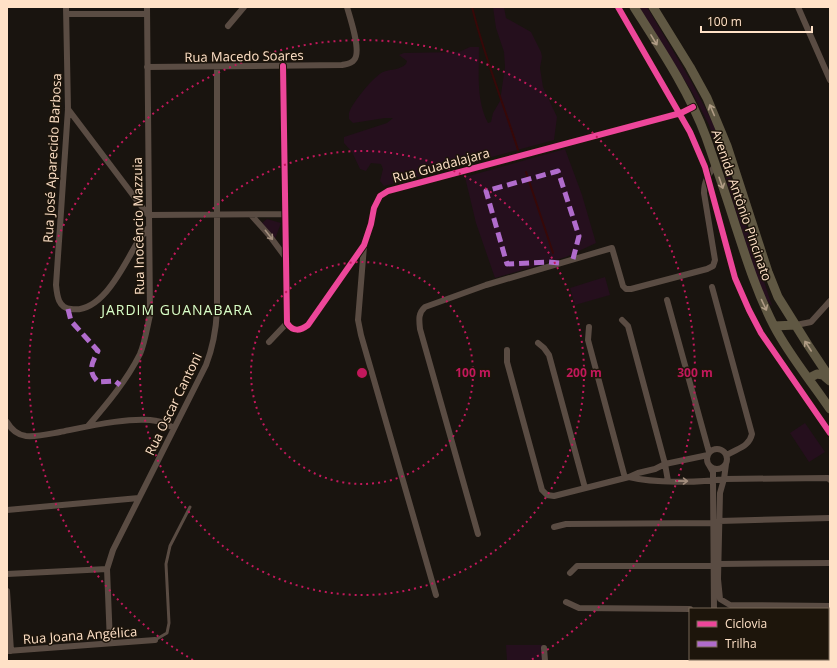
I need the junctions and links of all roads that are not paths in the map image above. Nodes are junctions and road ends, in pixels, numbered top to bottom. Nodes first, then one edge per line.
1 (66, 7) edge
2 (244, 7) edge
3 (347, 7) edge
4 (634, 7) edge
5 (653, 7) edge
6 (798, 7) edge
7 (147, 10) edge
8 (67, 14) junction
9 (228, 26) dead end
10 (283, 66) junction
11 (147, 67) junction
12 (216, 67) junction
13 (830, 80) edge
14 (693, 108) junction
15 (68, 109) junction
16 (715, 166) junction
17 (217, 214) junction
18 (286, 214) junction
19 (148, 215) junction
20 (251, 215) junction
21 (148, 227) junction
22 (364, 245) junction
23 (286, 258) junction
24 (712, 287) dead end
25 (667, 300) dead end
26 (830, 301) edge
27 (622, 320) dead end
28 (287, 324) junction
29 (796, 325) junction
30 (774, 326) junction
31 (589, 327) dead end
32 (269, 342) dead end
33 (538, 343) dead end
34 (507, 350) dead end
35 (809, 378) junction
36 (830, 379) edge
37 (830, 408) edge
38 (7, 422) edge
39 (88, 426) junction
40 (174, 428) junction
41 (709, 454) junction
42 (727, 455) junction
43 (666, 464) junction
44 (726, 464) junction
45 (709, 465) junction
46 (627, 477) junction
47 (724, 479) junction
48 (830, 480) edge
49 (668, 481) junction
50 (713, 481) junction
51 (585, 488) junction
52 (139, 498) junction
53 (190, 507) dead end
54 (7, 510) edge
55 (830, 518) edge
56 (716, 522) junction
57 (554, 527) dead end
58 (478, 534) dead end
59 (830, 562) edge
60 (716, 565) junction
61 (106, 569) junction
62 (570, 573) dead end
63 (7, 574) edge
64 (7, 591) edge
65 (436, 595) dead end
66 (566, 602) dead end
67 (830, 606) edge
68 (714, 608) edge
69 (689, 609) edge
70 (155, 640) joint
71 (110, 643) junction
72 (544, 648) dead end
73 (9, 651) edge
74 (545, 661) edge

1 - 8 street, Rua José Aparecido Barbosa
2 - 9 street
3 - 10 street, Rua Macedo Soares
4 -> 14 main road, Avenida Antônio Pincinato
29 -> 5 main road, Avenida Antônio Pincinato
6 - 13 street
7 - 8 street
7 - 11 street, Rua Inocêncio Mazzuia
8 - 15 street, Rua José Aparecido Barbosa
10 - 12 street, Rua Macedo Soares
10 - 18 street
11 - 12 street, Rua Macedo Soares
11 - 19 street, Rua Inocêncio Mazzuia
12 - 17 street, Rua Oscar Cantoni
14 - 16 main road, Avenida Antônio Pincinato
14 - 22 street, Rua Guadalajara
15 - 19 street
15 - 21 street, Rua José Aparecido Barbosa
16 -> 30 main road, Avenida Antônio Pincinato
16 - 58 street
17 - 19 street
17 - 20 street
17 - 40 street, Rua Oscar Cantoni
18 - 20 street
18 - 23 street
19 - 21 street, Rua Inocêncio Mazzuia
20 -> 23 street
21 - 39 street, Rua Inocêncio Mazzuia
22 - 28 street, Rua Guadalajara
22 - 65 street
23 - 28 street
24 - 42 street
25 - 41 street
26 - 29 street
27 - 43 street
28 - 32 street
29 - 30 main road
36 -> 29 main road, Avenida Antônio Pincinato
30 - 35 main road, Avenida Antônio Pincinato
31 - 46 street
33 - 51 street
34 - 51 street
35 - 36 main road
35 - 37 main road, Avenida Antônio Pincinato
38 - 39 street
39 - 40 street
40 - 52 street, Rua Oscar Cantoni
41 - 42 street
41 - 43 street
41 - 45 street
42 - 44 street
43 - 46 street
43 - 49 street
44 - 45 street
44 - 47 street
45 - 50 street
46 - 49 street
46 - 51 street
47 - 48 street
47 - 50 street
47 - 56 street
49 -> 50 street
50 - 56 street
52 - 54 street
52 - 61 street, Rua Oscar Cantoni
53 - 70 lane
55 - 56 street
56 - 57 street
56 - 60 street
59 - 60 street
60 - 62 street
60 - 67 street
60 - 68 street
61 - 63 street
61 - 71 street, Rua Oscar Cantoni
64 - 73 street
66 - 69 street
70 - 71 street, Rua Joana Angélica
71 - 73 street, Rua Joana Angélica
72 - 74 street

